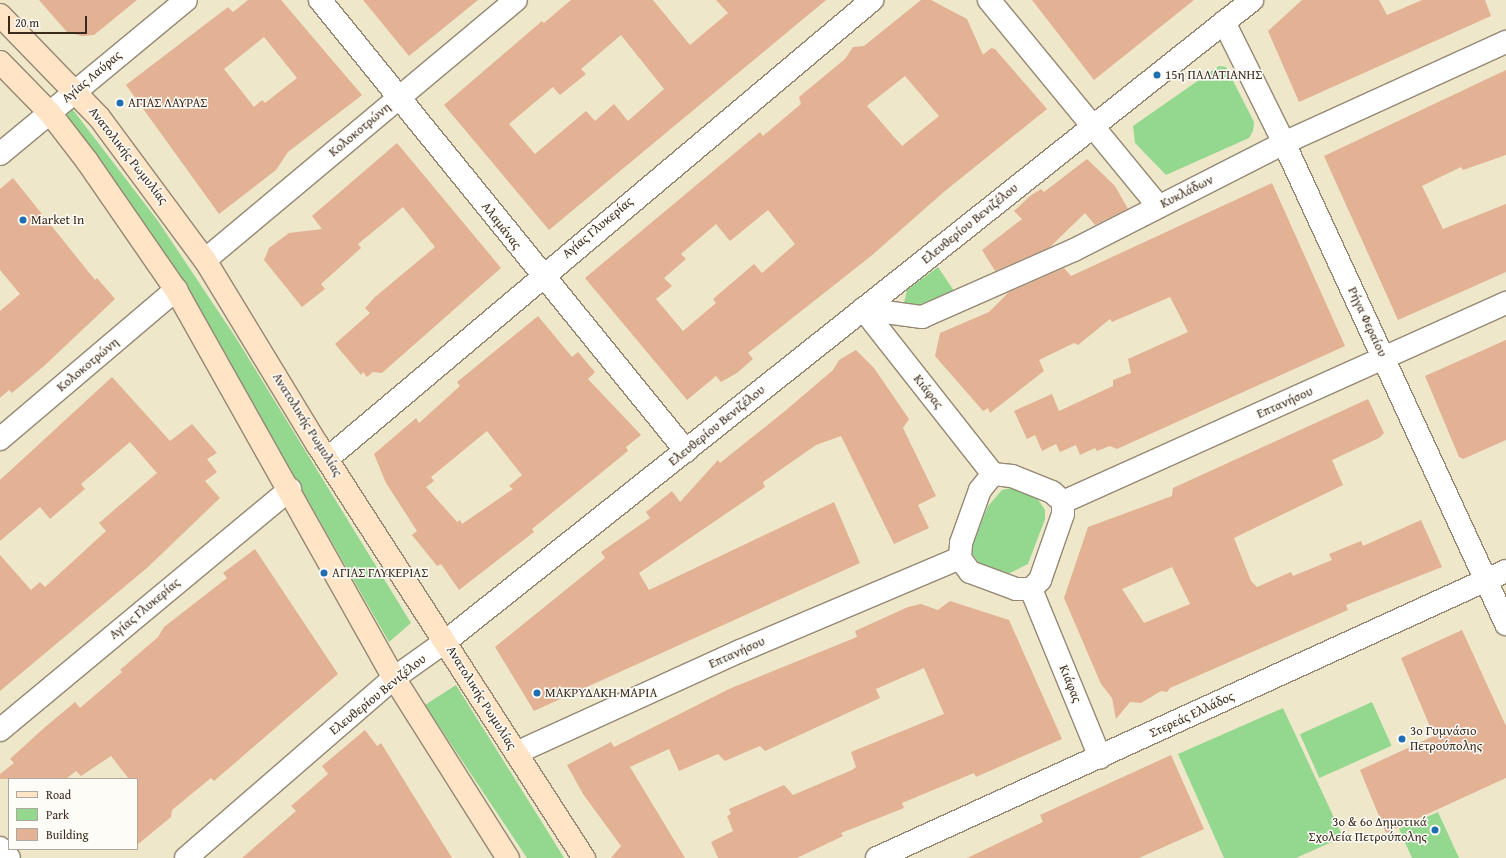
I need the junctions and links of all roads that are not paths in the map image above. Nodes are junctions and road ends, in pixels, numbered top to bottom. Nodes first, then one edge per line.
1 (186, 0) edge
2 (320, 0) edge
3 (516, 0) edge
4 (872, 0) edge
5 (989, 0) edge
6 (1252, 0) edge
7 (0, 15) edge
8 (1224, 22) junction
9 (1506, 42) edge
10 (0, 62) edge
11 (75, 90) junction
12 (400, 97) junction
13 (50, 113) junction
14 (1094, 125) junction
15 (1284, 143) junction
16 (0, 154) edge
17 (1158, 206) junction
18 (205, 260) junction
19 (540, 276) junction
20 (176, 290) junction
21 (1506, 303) edge
22 (863, 309) junction
23 (1384, 358) junction
24 (0, 439) edge
25 (686, 451) junction
26 (327, 459) junction
27 (993, 474) junction
28 (290, 489) junction
29 (1063, 502) junction
30 (960, 558) junction
31 (1506, 571) edge
32 (1486, 580) junction
33 (1031, 589) junction
34 (1506, 624) edge
35 (446, 641) junction
36 (394, 678) junction
37 (0, 730) edge
38 (516, 754) junction
39 (1100, 757) junction
40 (0, 848) edge
41 (8, 858) edge
42 (186, 858) edge
43 (508, 858) edge
44 (584, 858) edge
45 (877, 858) edge

1 - 11 street, Αγίας Λαύρας
2 - 12 street, Αλαμάνας
3 - 12 street, Κολοκοτρώνη
4 - 19 street, Αγίας Γλυκερίας
5 - 14 street
6 - 8 street, Ελευθερίου Βενιζέλου
7 - 11 main road, Ανατολικής Ρωμυλίας
8 - 14 street, Ελευθερίου Βενιζέλου
8 - 15 street, Ρήγα Φεραίου
9 - 15 street, Κυκλάδων
10 - 13 main road
11 - 13 street, Αγίας Λαύρας
11 - 18 main road, Ανατολικής Ρωμυλίας
12 - 18 street, Κολοκοτρώνη
12 - 19 street, Αλαμάνας
13 - 16 street, Αγίας Λαύρας
13 - 20 main road
14 - 17 street
14 - 22 street, Ελευθερίου Βενιζέλου
15 - 17 street, Κυκλάδων
15 - 23 street, Ρήγα Φεραίου
17 - 22 street, Κυκλάδων
18 - 26 main road, Ανατολικής Ρωμυλίας
19 - 25 street, Αλαμάνας
19 - 26 street, Αγίας Γλυκερίας
20 - 24 street, Κολοκοτρώνη
20 - 28 main road
21 - 23 street, Επτανήσου
22 - 25 street, Ελευθερίου Βενιζέλου
22 - 27 street, Κιάφας
23 - 29 street, Επτανήσου
23 - 32 street, Ρήγα Φεραίου
25 - 35 street, Ελευθερίου Βενιζέλου
26 - 35 main road, Ανατολικής Ρωμυλίας
27 - 29 street
27 - 30 street
28 - 36 main road
28 - 37 street, Αγίας Γλυκερίας
29 - 33 street
30 - 33 street
30 - 38 street, Επτανήσου
31 - 32 street, Στερεάς Ελλάδος
32 - 34 street, Ρήγα Φεραίου
32 - 39 street, Στερεάς Ελλάδος
33 - 39 street, Κιάφας
35 - 36 street, Ελευθερίου Βενιζέλου
35 - 38 main road, Ανατολικής Ρωμυλίας
36 - 42 street, Ελευθερίου Βενιζέλου
36 - 43 main road
38 - 44 main road, Ανατολικής Ρωμυλίας
39 - 45 street, Στερεάς Ελλάδος
40 - 41 street

